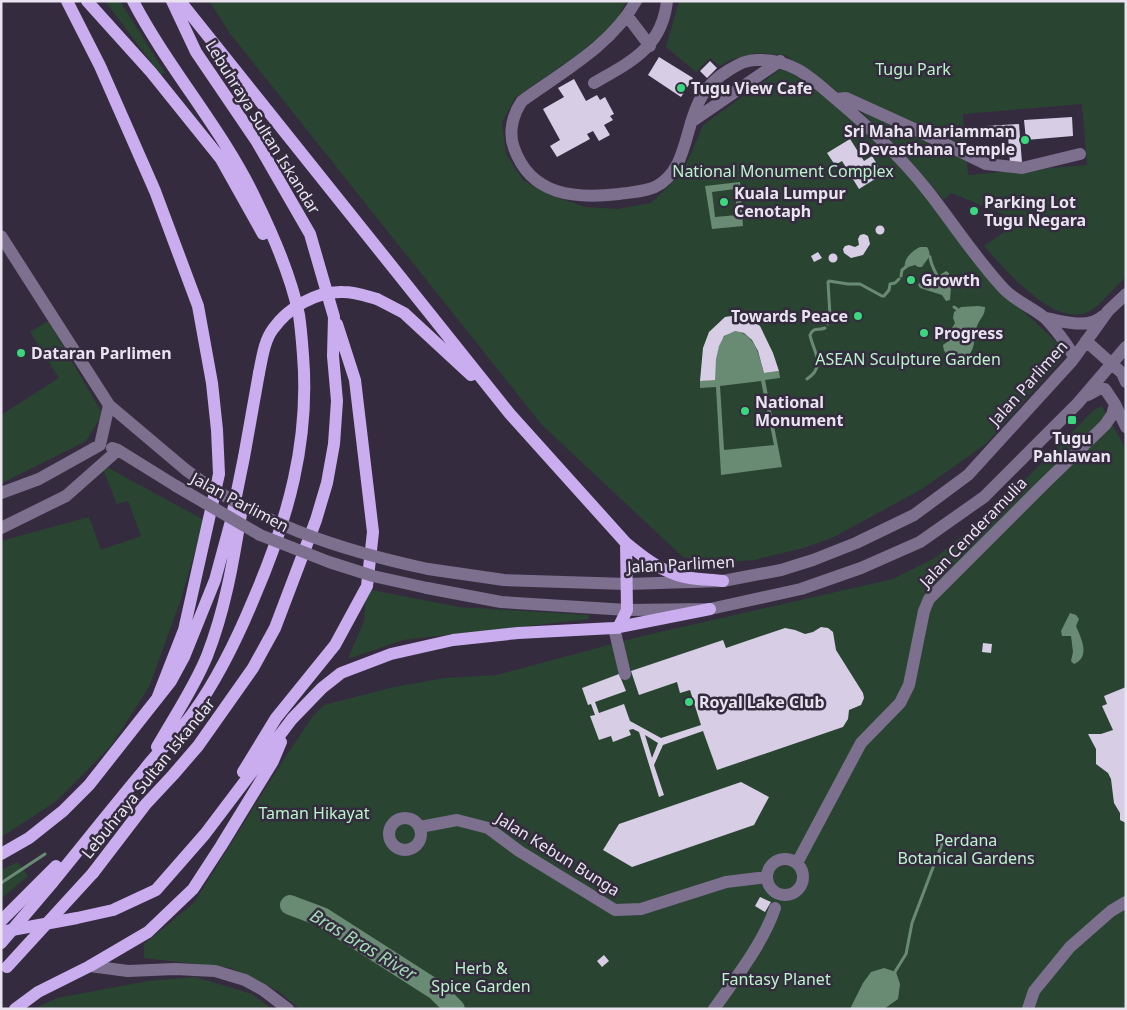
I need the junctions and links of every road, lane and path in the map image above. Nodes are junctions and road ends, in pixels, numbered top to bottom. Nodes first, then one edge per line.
1 (67, 1) edge
2 (87, 1) edge
3 (134, 1) edge
4 (172, 1) edge
5 (180, 1) edge
6 (636, 1) edge
7 (667, 1) edge
8 (628, 17) junction
9 (650, 46) junction
10 (780, 61) junction
11 (594, 83) dead end
12 (836, 99) junction
13 (691, 122) junction
14 (1080, 154) dead end
15 (1, 236) edge
16 (288, 277) junction
17 (1126, 294) edge
18 (1108, 312) junction
19 (334, 317) junction
20 (1045, 318) junction
21 (1086, 342) junction
22 (1126, 347) edge
23 (1074, 358) junction
24 (1112, 363) junction
25 (1126, 382) edge
26 (1078, 403) junction
27 (1115, 404) junction
28 (109, 405) junction
29 (510, 414) junction
30 (1105, 425) junction
31 (1126, 429) edge
32 (100, 444) junction
33 (118, 450) junction
34 (244, 457) junction
35 (175, 461) junction
36 (164, 480) junction
37 (1, 493) edge
38 (1, 528) edge
39 (626, 543) junction
40 (504, 580) junction
41 (723, 581) junction
42 (627, 584) junction
43 (500, 602) junction
44 (710, 609) junction
45 (627, 610) junction
46 (616, 628) junction
47 (625, 674) dead end
48 (157, 699) junction
49 (292, 719) junction
50 (145, 768) junction
51 (420, 827) dead end
52 (205, 834) junction
53 (1, 854) edge
54 (797, 863) junction
55 (767, 876) junction
56 (46, 882) junction
57 (1126, 902) edge
58 (775, 908) dead end
59 (77, 918) junction
60 (1, 921) edge
61 (1, 925) edge
62 (1, 932) edge
63 (1, 943) edge
64 (112, 954) junction
65 (90, 966) junction
66 (4, 971) edge
67 (128, 971) junction
68 (15, 1009) edge
69 (288, 1009) edge
70 (714, 1009) edge
71 (1028, 1009) edge

1 - 48 main road
2 - 16 main road
3 - 16 main road, Lebuhraya Sultan Iskandar
4 - 19 main road, Lebuhraya Sultan Iskandar
5 - 29 main road
6 - 8 street
7 - 9 street
8 - 9 street
8 - 13 street
9 - 11 street
10 - 12 street
10 - 13 street
10 - 13 street
12 - 14 street
12 - 20 street
15 - 28 street, Jalan Parlimen
16 - 50 main road, Lebuhraya Sultan Iskandar
17 - 18 street, Jalan Parlimen
18 - 20 street
18 - 21 street, Jalan Parlimen
19 - 52 main road
19 - 66 main road, Lebuhraya Sultan Iskandar, bridge
20 - 23 street
21 - 23 street, Jalan Parlimen
21 - 24 street
22 - 24 street, Jalan Parlimen
23 - 41 street, Jalan Parlimen
24 - 25 street
24 - 26 street, Jalan Parlimen
26 - 27 street
26 - 44 street, Jalan Parlimen
27 - 30 street, Jalan Cenderamulia
27 - 31 street
28 - 32 street
28 - 35 street, Jalan Parlimen
29 - 34 main road, bridge
29 - 39 main road
30 - 31 street
30 - 54 street, Jalan Cenderamulia
32 - 33 street, Jalan Parlimen
32 - 37 street
33 - 36 street, Jalan Parlimen
33 - 38 street
34 - 48 main road
34 - 50 main road
35 - 36 street
35 - 40 street, Jalan Parlimen, bridge
36 - 43 street, Jalan Parlimen, bridge
39 - 41 main road
39 - 42 main road
40 - 42 street, Jalan Parlimen
40 - 43 street
41 - 42 street, Jalan Parlimen
42 - 45 main road
43 - 45 street, Jalan Parlimen
44 - 45 street, Jalan Parlimen
44 - 46 main road
45 - 46 main road
46 - 47 street
46 - 49 main road
48 - 53 main road
49 - 52 main road
49 - 64 main road
50 - 56 main road, Lebuhraya Sultan Iskandar
51 - 55 street, Jalan Kebun Bunga
52 - 59 main road
54 - 55 street
54 - 55 street
56 - 60 main road
56 - 63 main road, Lebuhraya Sultan Iskandar, bridge
57 - 71 street
58 - 70 street
59 - 61 main road
59 - 62 main road
64 - 65 main road
64 - 67 street
65 - 67 street
65 - 68 main road
67 - 69 street

